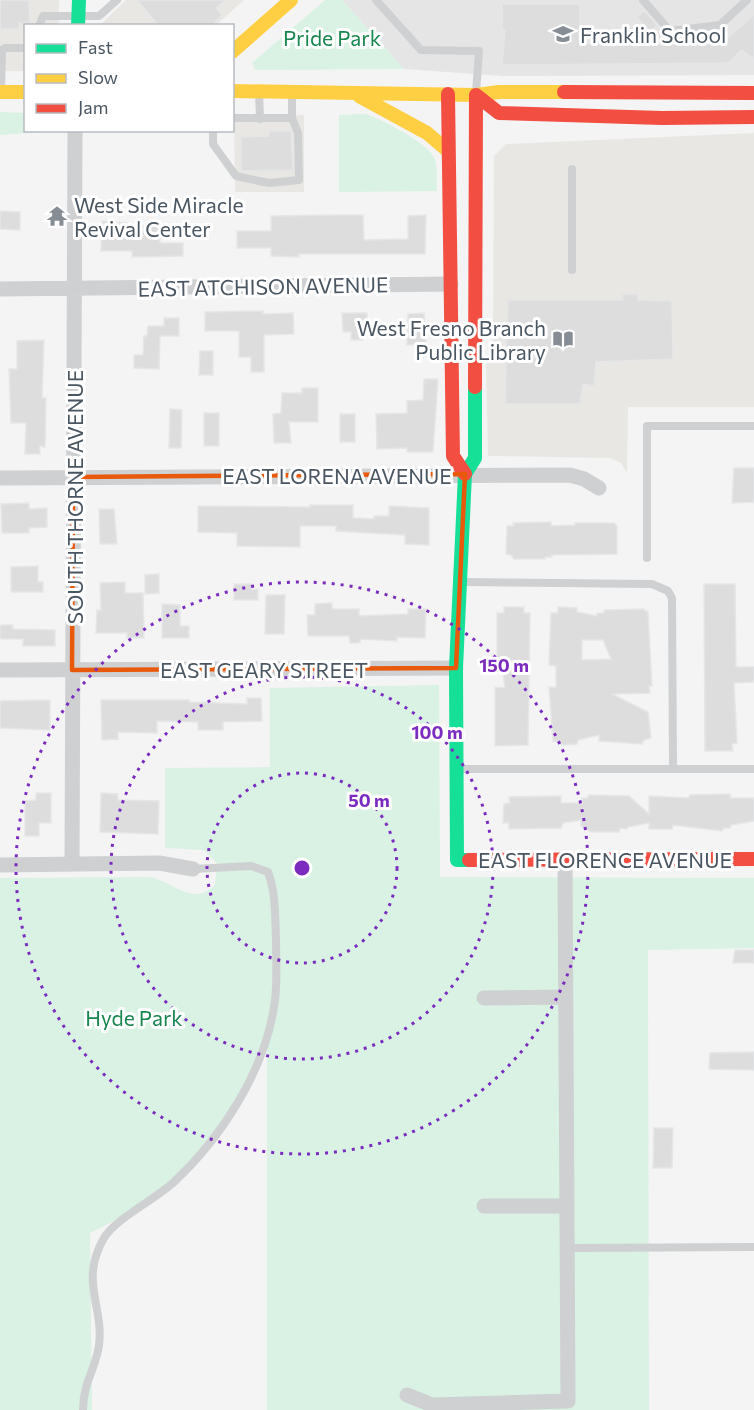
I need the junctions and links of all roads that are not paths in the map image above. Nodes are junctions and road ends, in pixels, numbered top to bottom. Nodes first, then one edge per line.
1 (79, 0) edge
2 (117, 0) edge
3 (291, 0) edge
4 (376, 0) edge
5 (643, 0) edge
6 (747, 0) edge
7 (78, 21) edge
8 (40, 24) edge
9 (24, 48) edge
10 (234, 50) edge
11 (234, 91) edge
12 (259, 91) junction
13 (1, 92) edge
14 (24, 92) edge
15 (292, 92) junction
16 (351, 93) junction
17 (754, 93) edge
18 (448, 94) junction
19 (476, 95) junction
20 (754, 117) edge
21 (234, 118) edge
22 (260, 118) junction
23 (292, 118) junction
24 (75, 132) edge
25 (213, 132) edge
26 (448, 150) junction
27 (572, 169) dead end
28 (572, 270) dead end
29 (451, 284) junction
30 (76, 288) junction
31 (0, 289) edge
32 (754, 426) edge
33 (465, 474) junction
34 (73, 477) junction
35 (0, 478) edge
36 (599, 488) dead end
37 (647, 558) dead end
38 (459, 582) junction
39 (456, 668) junction
40 (0, 670) edge
41 (72, 670) junction
42 (456, 769) junction
43 (673, 769) junction
44 (754, 769) edge
45 (754, 859) edge
46 (565, 860) junction
47 (72, 864) junction
48 (0, 865) edge
49 (193, 869) joint
50 (564, 997) junction
51 (484, 998) dead end
52 (484, 1206) dead end
53 (566, 1206) junction
54 (754, 1247) edge
55 (566, 1248) junction
56 (407, 1395) dead end
57 (83, 1410) edge

1 - 7 street
2 - 7 lane
3 - 10 street
4 - 19 lane
5 - 6 lane
7 - 8 lane
9 - 13 lane
11 - 12 street
12 - 15 street
12 - 22 lane
13 - 14 street
15 - 16 street
15 - 23 lane
16 - 18 street
16 - 26 street
17 - 19 street
18 - 19 street
18 - 26 street
19 - 20 street
19 - 33 street
21 - 22 lane
22 - 23 lane
23 - 25 lane
24 - 30 street, SOUTH THORNE AVENUE
26 - 29 street
27 - 28 lane
29 - 30 street, EAST ATCHISON AVENUE
29 - 33 street
30 - 31 street, EAST ATCHISON AVENUE
30 - 34 street, SOUTH THORNE AVENUE
32 - 37 lane
33 - 34 street, EAST LORENA AVENUE
33 - 36 street, EAST LORENA AVENUE
33 - 38 street
34 - 35 street, EAST LORENA AVENUE
34 - 41 street, SOUTH THORNE AVENUE
38 - 39 street
38 - 43 lane
39 - 41 street, EAST GEARY STREET
39 - 42 street
40 - 41 street, EAST GEARY STREET
41 - 47 street, SOUTH THORNE AVENUE
42 - 43 lane
42 - 46 street, EAST FLORENCE AVENUE
43 - 44 lane
45 - 46 street, EAST FLORENCE AVENUE
46 - 50 street
47 - 48 street
47 - 49 street
49 - 57 lane
50 - 51 street
50 - 53 street
52 - 53 street
53 - 55 street
54 - 55 lane
55 - 56 street

